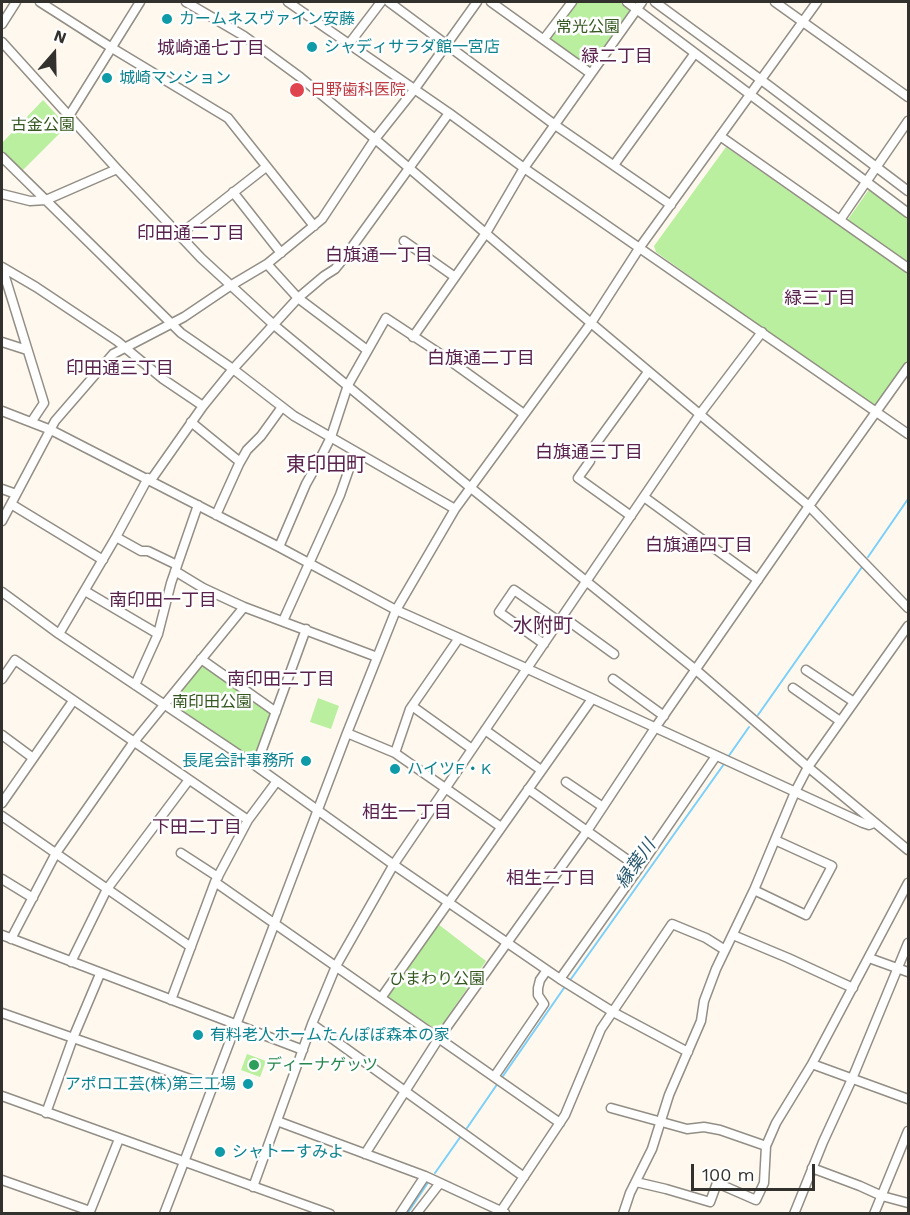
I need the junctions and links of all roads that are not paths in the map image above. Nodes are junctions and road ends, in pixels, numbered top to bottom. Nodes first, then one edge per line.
1 (16, 2) edge
2 (40, 2) edge
3 (140, 2) edge
4 (186, 2) edge
5 (288, 2) edge
6 (304, 2) edge
7 (381, 2) edge
8 (389, 2) edge
9 (477, 2) edge
10 (491, 2) edge
11 (572, 2) edge
12 (627, 2) edge
13 (655, 2) edge
14 (775, 2) edge
15 (817, 2) edge
16 (639, 5) edge
17 (299, 9) junction
18 (803, 22) junction
19 (2, 24) edge
20 (544, 39) junction
21 (2, 42) edge
22 (349, 44) junction
23 (447, 45) junction
24 (112, 48) junction
25 (695, 53) junction
26 (590, 73) junction
27 (761, 80) junction
28 (414, 90) junction
29 (750, 94) junction
30 (909, 97) edge
31 (449, 113) junction
32 (69, 116) junction
33 (909, 121) edge
34 (555, 124) junction
35 (720, 136) junction
36 (375, 139) junction
37 (2, 157) edge
38 (614, 165) junction
39 (266, 166) junction
40 (409, 168) junction
41 (524, 168) junction
42 (877, 168) junction
43 (117, 169) junction
44 (867, 181) junction
45 (909, 191) edge
46 (233, 192) junction
47 (2, 194) edge
48 (46, 200) junction
49 (671, 205) junction
50 (909, 213) edge
51 (840, 220) junction
52 (314, 226) junction
53 (486, 233) junction
54 (179, 235) junction
55 (404, 241) dead end
56 (640, 247) junction
57 (281, 253) junction
58 (267, 264) junction
59 (909, 268) edge
60 (455, 277) junction
61 (230, 286) junction
62 (298, 298) junction
63 (591, 323) junction
64 (171, 324) junction
65 (274, 325) junction
66 (762, 332) junction
67 (413, 337) junction
68 (2, 342) edge
69 (125, 348) junction
70 (27, 350) junction
71 (368, 350) junction
72 (909, 367) edge
73 (233, 369) junction
74 (648, 372) junction
75 (348, 385) junction
76 (203, 406) junction
77 (282, 407) junction
78 (2, 411) edge
79 (877, 411) junction
80 (524, 414) junction
81 (700, 414) junction
82 (32, 421) junction
83 (191, 422) junction
84 (51, 430) junction
85 (909, 434) edge
86 (331, 437) junction
87 (355, 452) junction
88 (240, 462) junction
89 (149, 479) junction
90 (471, 488) junction
91 (2, 489) edge
92 (16, 494) junction
93 (644, 497) junction
94 (11, 504) junction
95 (198, 505) junction
96 (809, 506) junction
97 (455, 509) junction
98 (216, 514) junction
99 (631, 516) junction
100 (2, 521) edge
101 (117, 537) junction
102 (279, 547) junction
103 (103, 560) junction
104 (308, 562) junction
105 (176, 568) junction
106 (758, 580) junction
107 (586, 582) junction
108 (85, 591) junction
109 (2, 592) edge
110 (244, 607) junction
111 (909, 608) edge
112 (396, 610) junction
113 (562, 619) junction
114 (283, 621) junction
115 (909, 626) edge
116 (306, 629) junction
117 (59, 633) junction
118 (158, 634) junction
119 (459, 638) junction
120 (544, 644) junction
121 (614, 654) dead end
122 (377, 657) junction
123 (201, 659) junction
124 (527, 669) junction
125 (696, 670) junction
126 (807, 670) dead end
127 (2, 679) edge
128 (613, 679) dead end
129 (135, 685) junction
130 (793, 688) dead end
131 (592, 699) junction
132 (73, 701) junction
133 (854, 702) junction
134 (164, 705) junction
135 (412, 706) junction
136 (276, 712) junction
137 (664, 716) junction
138 (840, 721) junction
139 (656, 728) junction
140 (485, 730) junction
141 (347, 733) junction
142 (2, 735) edge
143 (133, 742) junction
144 (472, 749) junction
145 (395, 753) junction
146 (716, 756) junction
147 (33, 758) junction
148 (256, 766) junction
149 (808, 767) junction
150 (541, 770) junction
151 (188, 781) junction
152 (277, 781) junction
153 (567, 782) dead end
154 (446, 788) junction
155 (528, 789) junction
156 (795, 792) junction
157 (2, 803) edge
158 (603, 807) junction
159 (318, 810) junction
160 (2, 816) edge
161 (248, 820) junction
162 (874, 823) junction
163 (501, 827) junction
164 (587, 831) junction
165 (775, 840) junction
166 (909, 850) edge
167 (56, 853) junction
168 (181, 853) dead end
169 (394, 865) junction
170 (639, 868) junction
171 (2, 879) edge
172 (216, 879) junction
173 (909, 883) edge
174 (108, 890) junction
175 (754, 890) junction
176 (33, 898) junction
177 (449, 902) junction
178 (275, 924) junction
179 (2, 935) edge
180 (733, 935) junction
181 (11, 939) junction
182 (507, 942) junction
183 (909, 943) edge
184 (191, 947) junction
185 (725, 950) junction
186 (869, 958) junction
187 (71, 962) junction
188 (336, 966) junction
189 (898, 969) junction
190 (547, 970) junction
191 (909, 972) edge
192 (100, 974) junction
193 (560, 979) junction
194 (853, 988) junction
195 (381, 998) junction
196 (171, 1000) junction
197 (2, 1012) edge
198 (613, 1012) junction
199 (237, 1024) junction
200 (312, 1024) junction
201 (73, 1038) junction
202 (439, 1038) junction
203 (303, 1050) junction
204 (688, 1052) junction
205 (812, 1064) junction
206 (494, 1077) junction
207 (852, 1080) junction
208 (213, 1087) junction
209 (406, 1092) junction
210 (2, 1096) edge
211 (909, 1099) edge
212 (611, 1108) dead end
213 (46, 1113) junction
214 (277, 1121) junction
215 (660, 1122) junction
216 (560, 1123) junction
217 (909, 1131) edge
218 (119, 1139) junction
219 (766, 1146) junction
220 (365, 1154) junction
221 (184, 1162) junction
222 (812, 1168) junction
223 (425, 1176) junction
224 (524, 1177) junction
225 (2, 1180) edge
226 (636, 1182) junction
227 (440, 1183) junction
228 (253, 1187) junction
229 (882, 1196) junction
230 (909, 1203) edge
231 (89, 1212) edge
232 (502, 1213) edge
233 (164, 1214) edge
234 (330, 1214) edge
235 (400, 1214) edge
236 (416, 1214) edge
237 (623, 1214) edge
238 (794, 1214) edge
239 (874, 1214) edge

1 - 19 street
2 - 24 street
3 - 24 street
4 - 36 street
5 - 17 street
6 - 17 street
7 - 22 street
8 - 23 street
9 - 23 street
10 - 20 street
11 - 20 street
12 - 16 street
13 - 27 street
14 - 18 street
15 - 18 street
16 - 25 street
16 - 26 street
17 - 22 street
18 - 27 street
18 - 30 street
20 - 26 street
21 - 32 street
22 - 28 street
23 - 28 street
23 - 34 street
24 - 32 street
24 - 39 street
25 - 29 street
25 - 38 street
26 - 34 street
27 - 29 street
27 - 42 street
28 - 31 street
28 - 36 street
29 - 35 street
29 - 44 street
31 - 40 street
31 - 41 street
32 - 43 street
33 - 42 street
34 - 38 street
34 - 41 street
35 - 49 street
35 - 51 street
36 - 40 street
36 - 52 street
37 - 48 street
38 - 49 street
39 - 46 street
39 - 52 street
40 - 53 street
40 - 62 street
41 - 53 street
41 - 56 street
42 - 44 street
42 - 45 street
43 - 48 street
43 - 54 street
44 - 50 street
44 - 51 street
46 - 54 street
46 - 57 street
47 - 48 street
48 - 64 street
49 - 56 street
51 - 59 street
52 - 57 street
53 - 60 street
53 - 63 street
54 - 61 street
55 - 60 street
56 - 63 street
56 - 66 street
57 - 58 street
58 - 61 street
58 - 62 street
60 - 67 street
61 - 64 street
61 - 65 street
62 - 65 street
62 - 71 street
63 - 74 street
63 - 80 street
64 - 69 street
64 - 73 street
65 - 73 street
65 - 75 street
66 - 79 street
66 - 81 street
67 - 71 street
67 - 80 street
68 - 70 street
69 - 70 street
69 - 76 street
69 - 84 street
70 - 82 street
71 - 75 street
72 - 79 street
73 - 76 street
73 - 77 street
74 - 81 street
74 - 99 street
75 - 86 street
75 - 90 street
76 - 83 street
77 - 86 street
77 - 88 street
78 - 82 street
79 - 85 street
79 - 96 street
80 - 90 street
81 - 93 street
81 - 96 street
82 - 84 street
83 - 88 street
83 - 89 street
84 - 89 street
84 - 92 street
86 - 87 street
86 - 102 street
87 - 97 street
87 - 104 street
88 - 98 street
89 - 95 street
89 - 101 street
90 - 97 street
90 - 107 street
91 - 92 street
92 - 94 street
93 - 99 street
93 - 106 street
94 - 100 street
94 - 103 street
95 - 98 street
95 - 105 street
96 - 106 street
96 - 111 street
97 - 112 street
98 - 102 street
99 - 107 street
101 - 103 street
101 - 105 street
102 - 104 street
103 - 108 street
104 - 112 street
104 - 114 street
105 - 110 street
105 - 118 street
106 - 125 street
107 - 113 street
107 - 125 street
108 - 117 street
108 - 118 street
109 - 117 street
110 - 114 street
110 - 123 street
112 - 119 street
112 - 122 street
113 - 120 street
113 - 120 street
113 - 121 street
114 - 116 street
115 - 133 street
116 - 122 street
116 - 136 street
117 - 129 street
118 - 129 street
119 - 124 street
119 - 135 street
120 - 124 street
122 - 141 street
123 - 134 street
123 - 136 street
124 - 131 street
124 - 140 street
125 - 137 street
125 - 149 street
126 - 133 street
127 - 132 street
128 - 137 street
129 - 134 street
130 - 138 street
131 - 139 street
131 - 150 street
132 - 143 street
132 - 147 street
133 - 138 street
134 - 143 street
134 - 148 street
135 - 144 street
135 - 145 street
136 - 148 street
137 - 139 street
138 - 149 street
139 - 146 street
139 - 158 street
140 - 144 street
140 - 150 street
141 - 145 street
141 - 159 street
142 - 147 street
143 - 151 street
143 - 167 street
144 - 154 street
145 - 154 street
146 - 156 street
146 - 170 street
147 - 157 street
148 - 152 street
149 - 156 street
149 - 162 street
150 - 155 street
151 - 161 street
151 - 174 street
152 - 159 street
152 - 161 street
153 - 158 street
154 - 163 street
154 - 169 street
155 - 163 street
155 - 164 street
156 - 162 street
156 - 165 street
158 - 164 street
159 - 169 street
159 - 178 street
160 - 167 street
161 - 172 street
162 - 166 street
163 - 177 street
164 - 170 street
164 - 182 street
165 - 175 street
165 - 175 street
167 - 174 street
167 - 176 street
168 - 172 street
169 - 177 street
169 - 188 street
170 - 193 street
171 - 176 street
172 - 178 street
172 - 184 street
173 - 186 street
174 - 184 street
174 - 187 street
175 - 180 street
176 - 181 street
177 - 182 street
177 - 195 street
178 - 188 street
178 - 199 street
179 - 181 street
180 - 185 street
180 - 194 street
181 - 187 street
182 - 190 street
182 - 202 street
183 - 189 street
184 - 196 street
185 - 198 street
185 - 204 street
186 - 189 street
186 - 194 street
187 - 192 street
188 - 195 street
188 - 200 street
189 - 191 street
189 - 207 street
190 - 193 street
190 - 206 street
192 - 196 street
192 - 201 street
193 - 198 street
194 - 205 street
195 - 202 street
196 - 199 street
197 - 201 street
198 - 204 street
198 - 216 street
199 - 203 street
199 - 208 street
200 - 203 street
200 - 209 street
201 - 208 street
201 - 213 street
202 - 206 street
202 - 209 street
203 - 214 street
204 - 215 street
205 - 207 street
205 - 219 street
206 - 216 street
207 - 211 street
207 - 222 street
208 - 221 street
209 - 220 street
209 - 224 street
210 - 213 street
212 - 215 street
213 - 218 street
214 - 220 street
214 - 228 street
215 - 219 street
215 - 226 street
216 - 224 street
217 - 229 street
218 - 221 street
218 - 231 street
219 - 226 street
220 - 223 street
221 - 228 street
221 - 233 street
222 - 229 street
222 - 238 street
223 - 227 street
223 - 235 street
224 - 232 street
225 - 231 street
226 - 237 street
227 - 232 street
227 - 236 street
228 - 234 street
229 - 230 street
229 - 239 street

